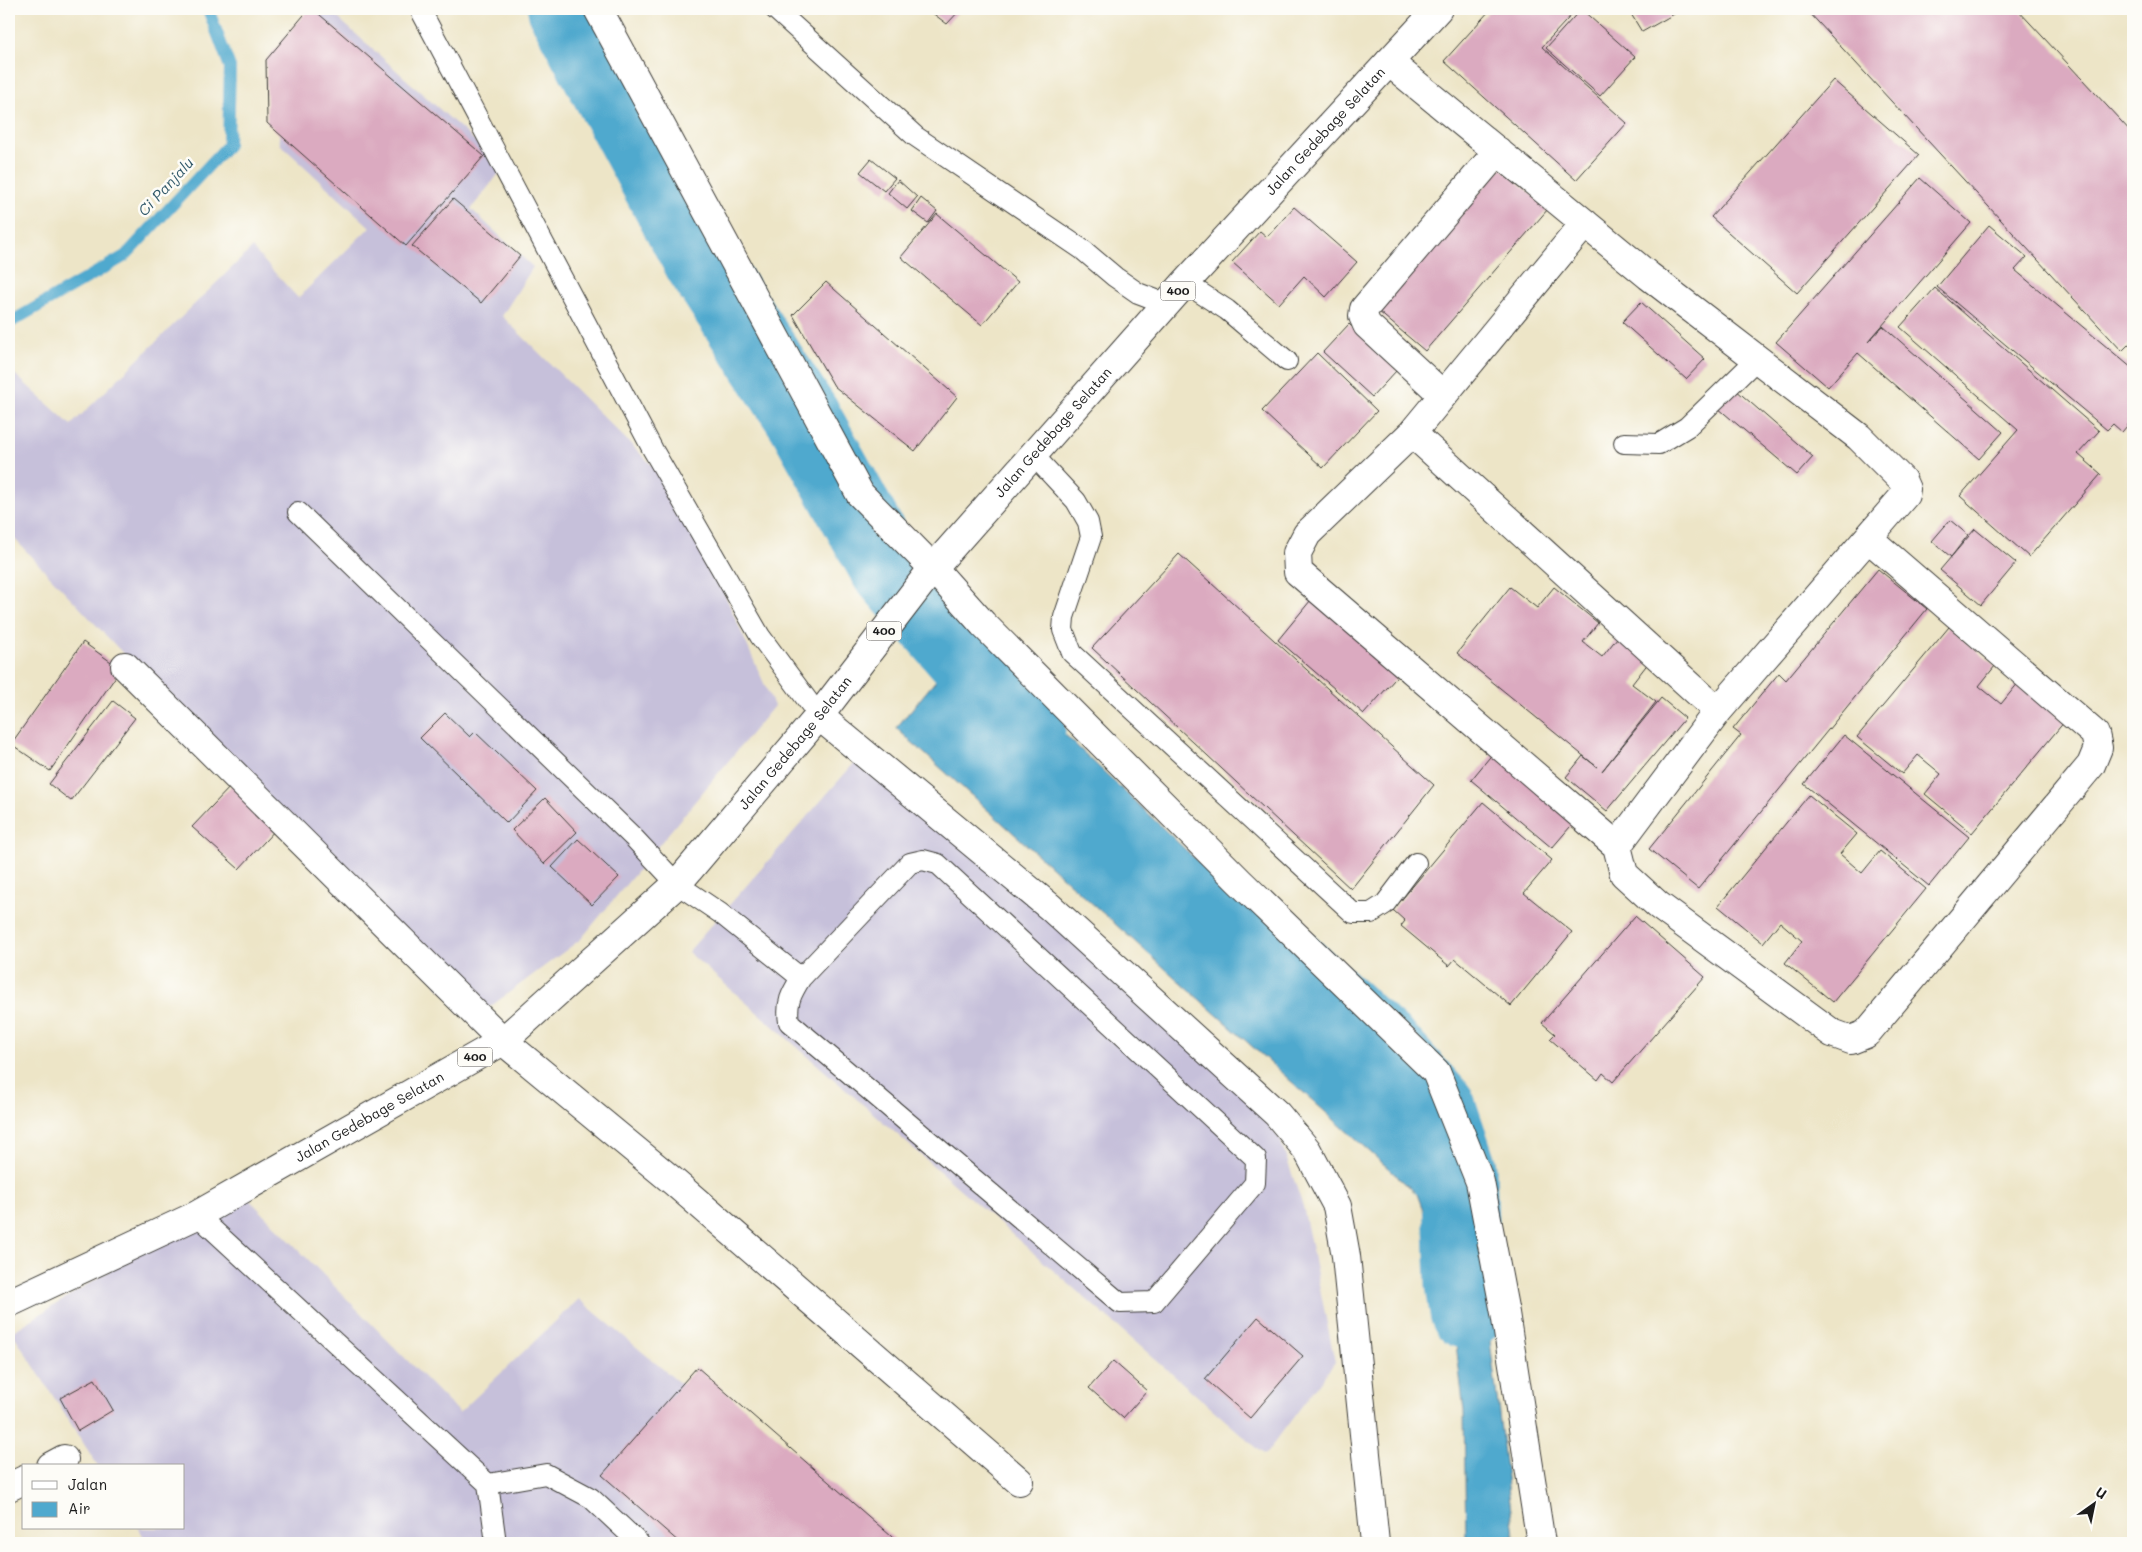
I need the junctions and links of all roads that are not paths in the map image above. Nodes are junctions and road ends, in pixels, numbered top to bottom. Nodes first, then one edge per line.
1 (420, 9) edge
2 (598, 9) edge
3 (775, 9) edge
4 (1438, 9) edge
5 (1389, 62) junction
6 (1498, 151) junction
7 (1585, 224) junction
8 (1185, 283) junction
9 (1167, 304) junction
10 (1757, 359) junction
11 (1288, 361) dead end
12 (1443, 395) junction
13 (1412, 433) junction
14 (1624, 443) dead end
15 (1034, 456) junction
16 (298, 512) dead end
17 (1868, 538) junction
18 (929, 574) junction
19 (125, 666) dead end
20 (1718, 711) junction
21 (819, 716) junction
22 (1617, 846) junction
23 (1416, 863) dead end
24 (677, 884) junction
25 (801, 978) junction
26 (503, 1040) junction
27 (197, 1215) junction
28 (9, 1304) edge
29 (22, 1481) edge
30 (1020, 1482) dead end
31 (488, 1484) junction
32 (9, 1487) edge
33 (496, 1543) edge
34 (639, 1543) edge
35 (1375, 1543) edge
36 (1542, 1543) edge

1 - 21 lane
2 - 18 street
3 - 9 lane
4 - 5 street, Jalan Gedebage Selatan / 400
5 - 6 street
5 - 8 street, Jalan Gedebage Selatan / 400
6 - 7 street
6 - 12 street
7 - 10 street
7 - 12 street
8 - 9 street, Jalan Gedebage Selatan / 400
8 - 11 lane
9 - 15 street, Jalan Gedebage Selatan / 400
10 - 14 lane
10 - 17 street
12 - 13 street
13 - 20 street
13 - 22 street
15 - 18 street, Jalan Gedebage Selatan / 400
15 - 23 lane
16 - 24 lane
17 - 20 street
17 - 22 street
18 - 21 street, Jalan Gedebage Selatan / 400
18 - 36 street
19 - 26 street
20 - 22 street
21 - 24 street, Jalan Gedebage Selatan / 400
21 - 35 street
24 - 25 lane
24 - 26 street, Jalan Gedebage Selatan / 400
25 - 25 lane
26 - 27 street, Jalan Gedebage Selatan / 400
26 - 30 street
27 - 28 street, Jalan Gedebage Selatan / 400
27 - 31 lane
29 - 32 street
31 - 33 lane
31 - 34 lane

